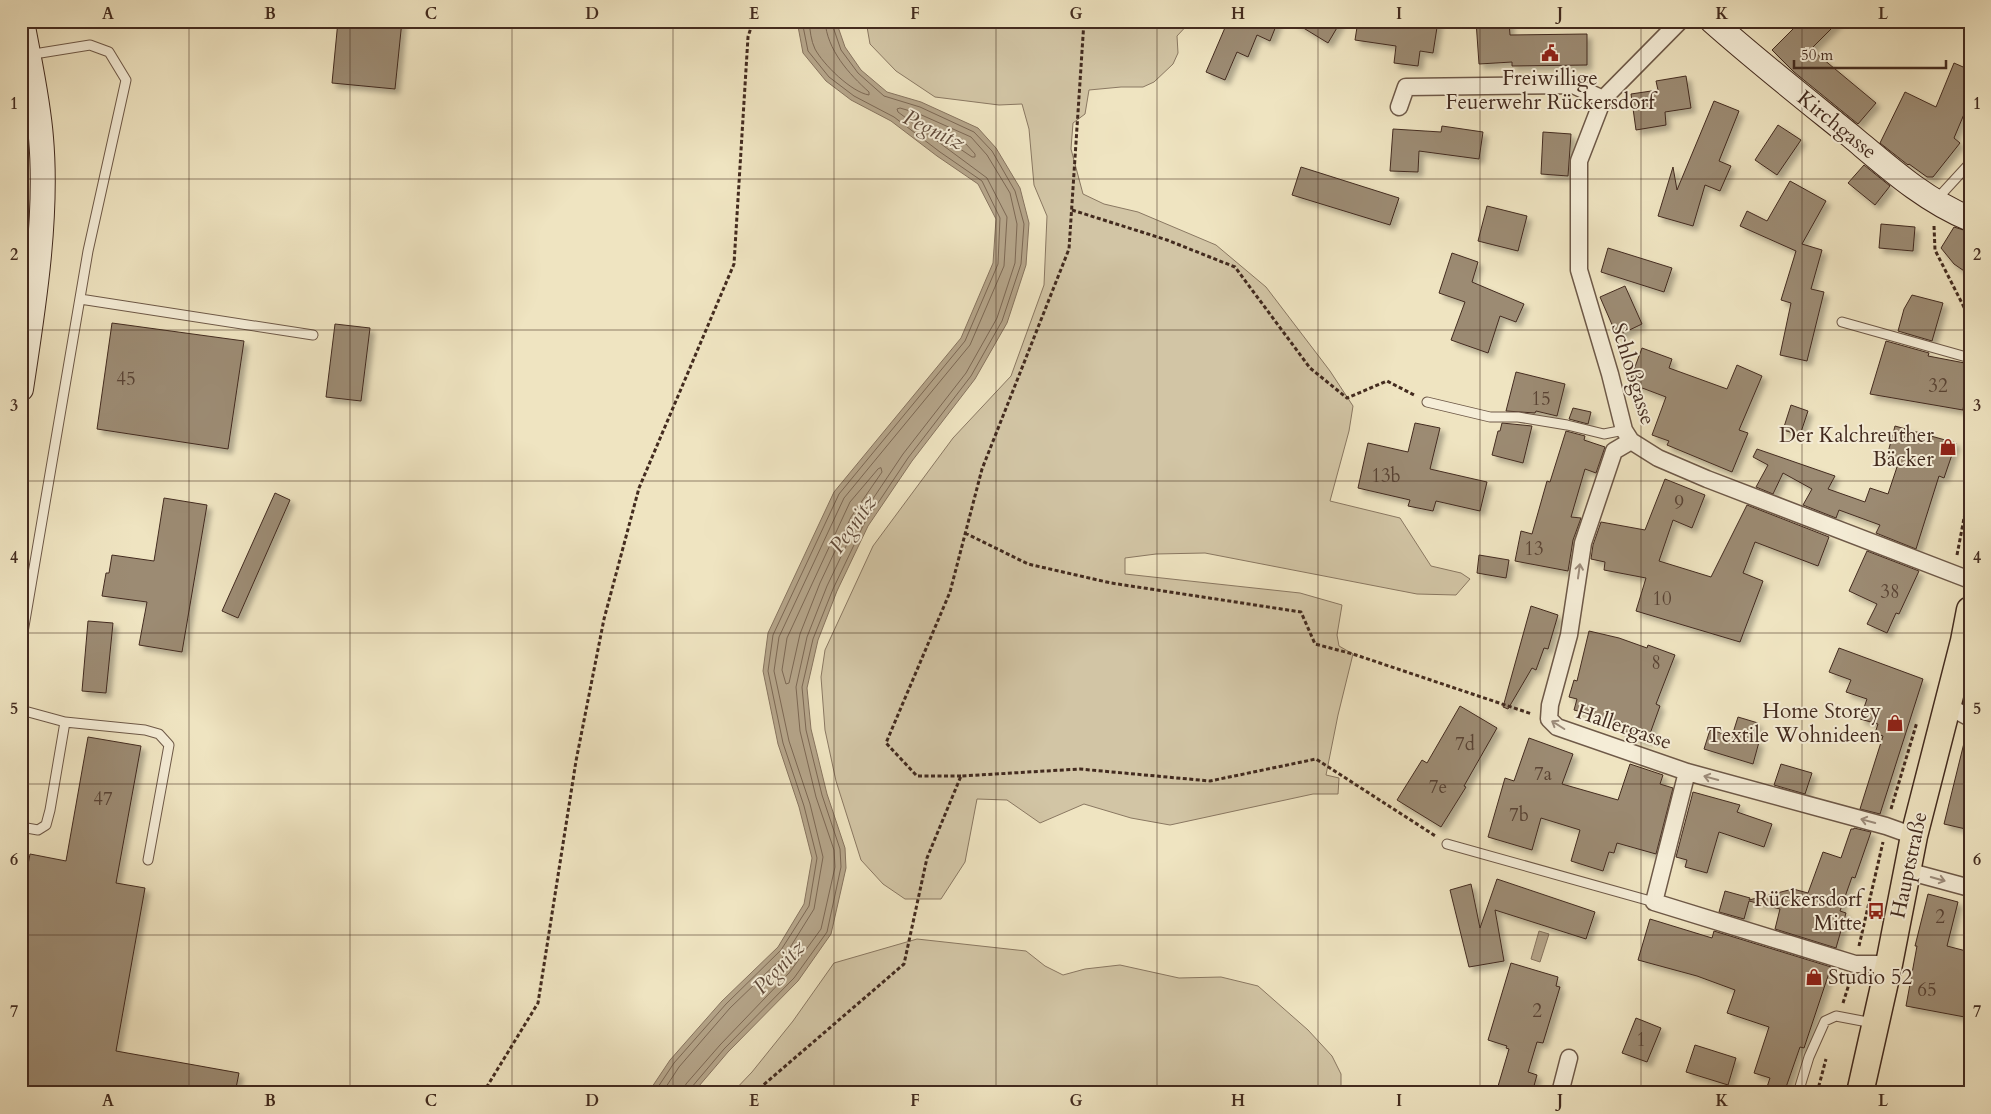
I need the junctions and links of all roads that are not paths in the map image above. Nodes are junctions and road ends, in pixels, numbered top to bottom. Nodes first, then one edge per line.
1 (22, 21) edge
2 (1680, 21) edge
3 (1712, 21) edge
4 (28, 55) junction
5 (1603, 99) junction
6 (1399, 107) dead end
7 (1970, 163) edge
8 (1934, 202) junction
9 (1970, 219) edge
10 (80, 299) junction
11 (1842, 322) dead end
12 (313, 334) dead end
13 (1970, 358) edge
14 (21, 389) edge
15 (1427, 402) road end
16 (1627, 436) junction
17 (1970, 580) edge
18 (1970, 610) edge
19 (21, 644) edge
20 (21, 710) edge
21 (1959, 712) edge
22 (65, 722) junction
23 (1687, 772) junction
24 (21, 828) edge
25 (1914, 836) junction
26 (1447, 844) road end
27 (148, 860) dead end
28 (1907, 870) junction
29 (1970, 888) edge
30 (1654, 902) junction
31 (1889, 964) junction
32 (1876, 1023) junction
33 (1569, 1058) dead end
34 (1560, 1093) edge
35 (1798, 1093) edge
36 (1860, 1093) edge

1 - 4 main road
2 - 5 street, Schloßgasse
3 - 8 main road, Kirchgasse
4 - 10 lane
4 - 14 main road
5 - 6 street
5 - 16 street, Schloßgasse
7 - 8 lane
8 - 9 main road, Kirchgasse
10 - 12 lane
10 - 19 lane
11 - 13 lane
15 - 16 lane
16 - 17 street, Schloßgasse
23 -> 16 street, Hallergasse
18 - 21 main road, Hauptstraße
20 - 22 lane
21 - 25 main road, Hauptstraße
22 - 24 lane
22 - 27 lane
25 -> 23 street, Hallergasse
23 - 30 street
25 - 28 main road, Hauptstraße
26 - 30 lane
28 -> 29 street
28 - 31 main road, Hauptstraße
30 - 31 street
31 - 32 main road, Hauptstraße
32 - 35 lane
32 - 36 main road, Hauptstraße
33 - 34 street

